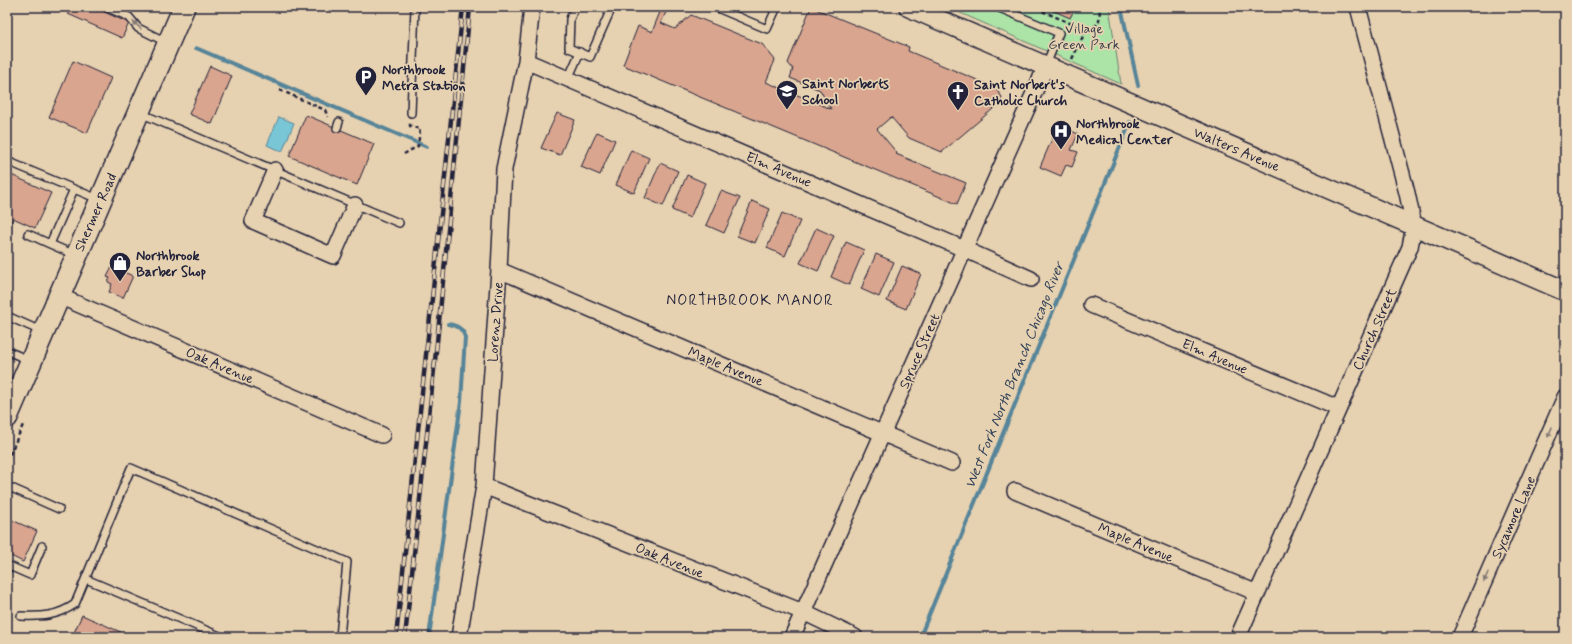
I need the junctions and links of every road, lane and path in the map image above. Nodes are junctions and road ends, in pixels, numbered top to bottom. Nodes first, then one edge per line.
1 (106, 7) edge
2 (415, 7) edge
3 (532, 7) edge
4 (575, 7) edge
5 (612, 7) edge
6 (715, 7) edge
7 (777, 7) edge
8 (908, 7) edge
9 (997, 7) edge
10 (1037, 7) edge
11 (1099, 7) edge
12 (1358, 7) edge
13 (179, 9) edge
14 (1086, 30) junction
15 (168, 43) junction
16 (580, 52) junction
17 (1072, 60) dead end
18 (526, 61) junction
19 (1046, 66) junction
20 (568, 79) junction
21 (280, 90) dead end
22 (138, 112) junction
23 (411, 113) dead end
24 (328, 117) dead end
25 (419, 132) dead end
26 (404, 154) dead end
27 (7, 161) edge
28 (275, 170) junction
29 (74, 189) junction
30 (100, 200) junction
31 (355, 205) junction
32 (399, 223) dead end
33 (1414, 226) junction
34 (28, 234) dead end
35 (50, 244) junction
36 (964, 249) junction
37 (76, 256) junction
38 (499, 270) junction
39 (1030, 279) dead end
40 (1565, 291) edge
41 (59, 296) junction
42 (1091, 305) dead end
43 (7, 316) edge
44 (44, 332) junction
45 (7, 351) edge
46 (31, 361) junction
47 (12, 391) edge
48 (1565, 397) edge
49 (1338, 408) junction
50 (7, 417) edge
51 (883, 433) junction
52 (382, 435) dead end
53 (952, 463) dead end
54 (7, 486) edge
55 (484, 486) junction
56 (1015, 491) dead end
57 (59, 509) dead end
58 (42, 546) dead end
59 (7, 565) edge
60 (86, 578) junction
61 (1257, 593) junction
62 (803, 612) junction
63 (21, 616) dead end
64 (222, 637) edge
65 (340, 637) edge
66 (459, 637) edge
67 (792, 637) edge
68 (855, 637) edge
69 (1238, 637) edge
70 (1460, 637) edge

15 -> 1 lane
2 - 23 lane
3 - 18 street, Lorenz Drive
4 - 16 lane
5 - 16 lane
6 - 7 lane
8 - 19 street, Walters Avenue
9 - 19 lane
10 - 14 path
11 - 14 path
12 - 33 street, Church Street
13 - 15 main road, Shermer Road
14 - 17 path
15 - 22 main road, Shermer Road
16 - 20 lane
18 - 20 street, Elm Avenue
18 - 38 street, Lorenz Drive
19 - 33 street, Walters Avenue
19 - 36 street, Spruce Street
20 - 36 street, Elm Avenue
21 - 24 path
22 - 28 lane
22 - 30 main road, Shermer Road
25 - 26 path
27 - 29 lane
28 - 31 lane
28 - 31 street
29 - 30 lane
29 - 35 lane
30 - 37 main road, Shermer Road
31 - 32 lane
33 - 40 street, Walters Avenue
33 - 49 street, Church Street
34 - 35 lane
35 - 37 lane
36 - 39 street, Elm Avenue
36 - 51 street, Spruce Street
37 - 41 main road, Shermer Road
38 - 51 street, Maple Avenue
38 - 55 street, Lorenz Drive
41 - 44 main road, Shermer Road
41 - 52 street, Oak Avenue
42 - 49 street, Elm Avenue
43 - 44 lane
44 - 46 main road, Shermer Road
45 - 46 lane
46 - 47 main road, Shermer Road
47 - 50 main road, Shermer Road
48 -> 70 street, Sycamore Lane
49 - 61 street, Church Street
51 - 53 street, Maple Avenue
51 - 62 street, Spruce Street
54 - 57 lane
55 - 62 street, Oak Avenue
55 - 66 street, Lorenz Drive
56 - 61 street, Maple Avenue
58 - 59 lane
60 - 63 lane
60 - 64 lane
60 - 65 lane
61 - 69 street, Church Street
62 - 67 street, Spruce Street
62 - 68 street, Oak Avenue

